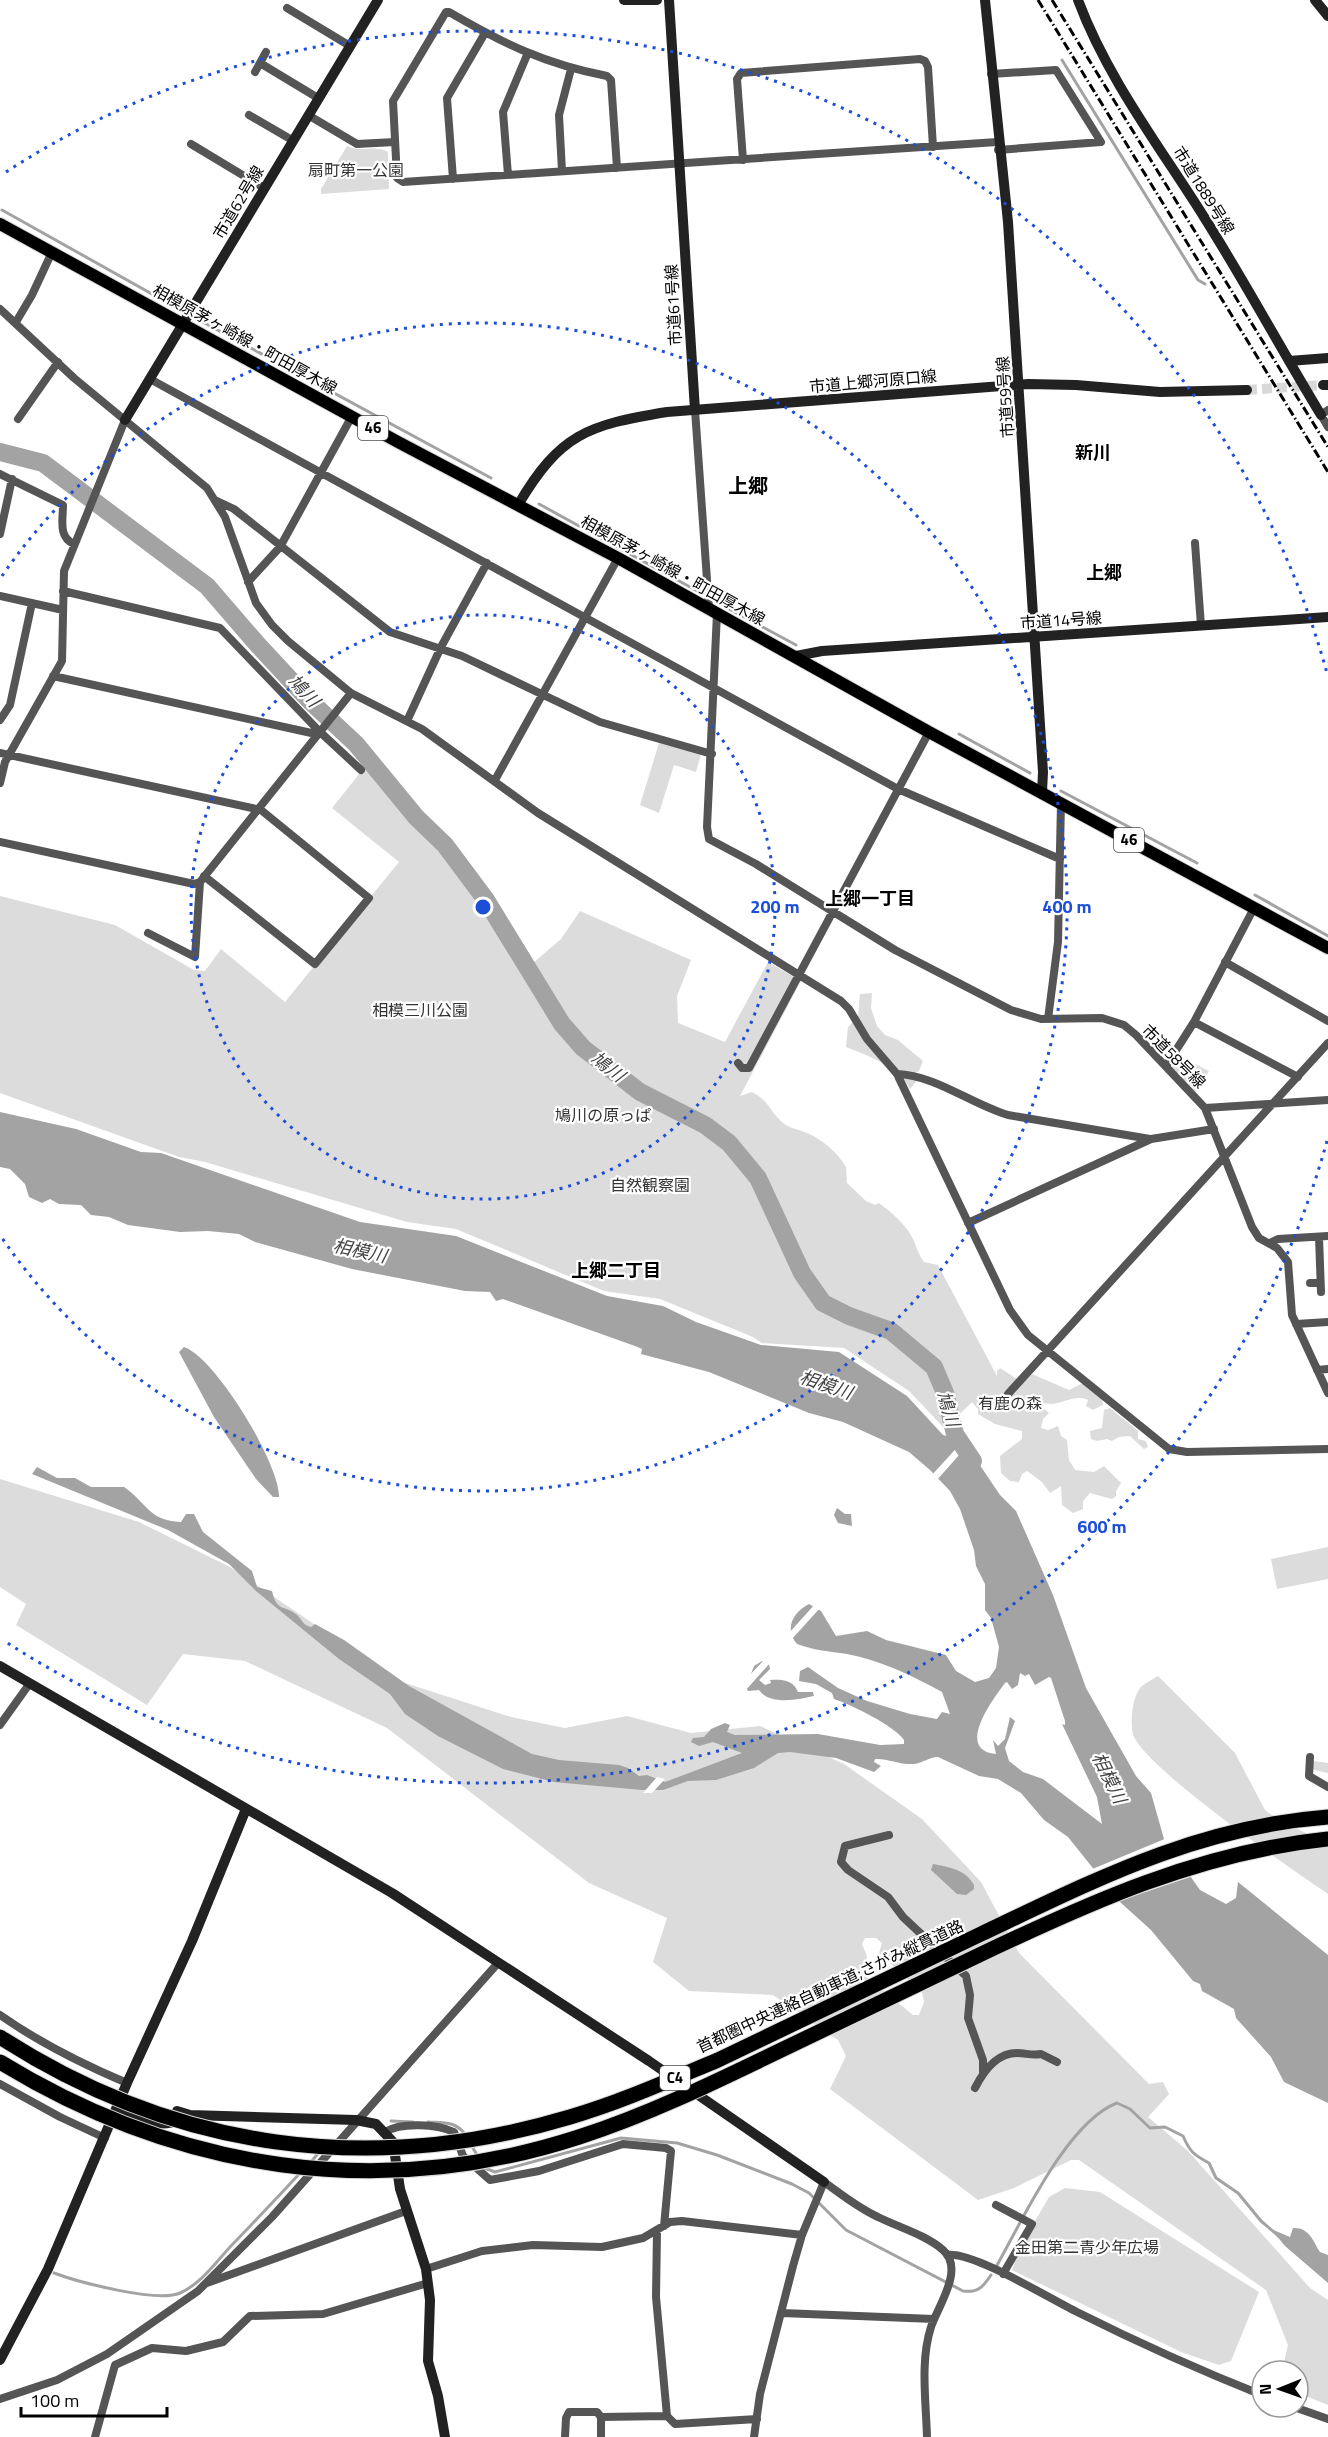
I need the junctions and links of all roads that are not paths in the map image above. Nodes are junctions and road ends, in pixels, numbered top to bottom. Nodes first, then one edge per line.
1 (378, 0) edge
2 (624, 0) edge
3 (657, 0) edge
4 (669, 0) edge
5 (985, 0) edge
6 (1078, 0) edge
7 (1315, 0) edge
8 (287, 8) dead end
9 (1328, 16) edge
10 (485, 33) junction
11 (350, 46) junction
12 (266, 52) dead end
13 (527, 55) junction
14 (260, 63) junction
15 (571, 69) junction
16 (255, 72) dead end
17 (991, 74) junction
18 (318, 98) junction
19 (249, 115) dead end
20 (308, 115) junction
21 (292, 141) junction
22 (395, 142) junction
23 (191, 144) dead end
24 (998, 146) junction
25 (933, 147) junction
26 (743, 160) junction
27 (680, 165) junction
28 (617, 168) junction
29 (562, 171) junction
30 (508, 175) junction
31 (453, 179) junction
32 (264, 188) junction
33 (0, 224) edge
34 (52, 252) junction
35 (0, 309) edge
36 (16, 322) junction
37 (183, 324) junction
38 (1328, 358) edge
39 (1289, 361) junction
40 (58, 362) junction
41 (150, 379) junction
42 (1019, 385) junction
43 (1247, 390) tunnel mouth
44 (695, 410) junction
45 (1324, 412) edge
46 (352, 416) junction
47 (18, 419) dead end
48 (125, 420) junction
49 (1328, 427) edge
50 (321, 472) junction
51 (0, 474) edge
52 (12, 479) junction
53 (217, 501) junction
54 (518, 506) junction
55 (0, 534) edge
56 (1195, 543) dead end
57 (74, 544) junction
58 (280, 547) junction
59 (618, 558) junction
60 (487, 563) junction
61 (248, 582) junction
62 (63, 591) junction
63 (0, 596) edge
64 (32, 603) junction
65 (63, 610) junction
66 (713, 611) junction
67 (585, 617) junction
68 (1328, 617) edge
69 (1201, 626) junction
70 (1036, 637) junction
71 (441, 647) junction
72 (796, 656) junction
73 (53, 676) junction
74 (714, 687) junction
75 (351, 693) junction
76 (543, 696) junction
77 (0, 720) edge
78 (407, 721) junction
79 (319, 731) junction
80 (928, 732) junction
81 (0, 753) edge
82 (712, 754) junction
83 (9, 755) junction
84 (361, 770) dead end
85 (495, 780) junction
86 (0, 783) edge
87 (898, 789) junction
88 (1042, 792) junction
89 (1061, 803) junction
90 (256, 810) junction
91 (0, 842) edge
92 (1060, 860) junction
93 (202, 879) junction
94 (1254, 908) junction
95 (831, 911) junction
96 (148, 933) dead end
97 (1328, 948) edge
98 (1225, 962) junction
99 (798, 972) junction
100 (1048, 1019) junction
101 (1328, 1021) edge
102 (1194, 1022) junction
103 (1328, 1044) edge
104 (738, 1063) dead end
105 (1166, 1066) junction
106 (897, 1074) junction
107 (1298, 1077) junction
108 (1328, 1100) edge
109 (1274, 1103) junction
110 (1205, 1108) junction
111 (1214, 1129) junction
112 (1151, 1140) junction
113 (1224, 1159) junction
114 (968, 1223) junction
115 (1328, 1236) edge
116 (1318, 1237) junction
117 (1270, 1243) junction
118 (1310, 1283) dead end
119 (1320, 1283) junction
120 (1321, 1292) dead end
121 (1328, 1322) edge
122 (1296, 1324) junction
123 (1048, 1353) junction
124 (1328, 1369) edge
125 (1317, 1370) junction
126 (1328, 1393) edge
127 (1008, 1394) dead end
128 (1328, 1449) edge
129 (0, 1666) edge
130 (30, 1683) junction
131 (0, 1725) edge
132 (1310, 1757) dead end
133 (1328, 1787) edge
134 (246, 1809) junction
135 (1328, 1816) edge
136 (889, 1835) dead end
137 (1328, 1839) edge
138 (498, 1963) junction
139 (0, 2014) edge
140 (0, 2037) edge
141 (0, 2062) edge
142 (1057, 2062) dead end
143 (983, 2072) junction
144 (127, 2083) junction
145 (0, 2084) edge
146 (975, 2088) dead end
147 (122, 2096) junction
148 (115, 2111) junction
149 (190, 2115) junction
150 (356, 2120) junction
151 (385, 2132) junction
152 (105, 2138) junction
153 (822, 2187) junction
154 (996, 2205) dead end
155 (406, 2211) junction
156 (660, 2229) junction
157 (802, 2235) junction
158 (947, 2255) junction
159 (426, 2269) junction
160 (1003, 2274) junction
161 (428, 2283) junction
162 (204, 2284) junction
163 (782, 2313) junction
164 (934, 2319) junction
165 (0, 2360) edge
166 (1250, 2390) edge
167 (0, 2399) edge
168 (1310, 2413) edge
169 (667, 2416) junction
170 (601, 2417) junction
171 (757, 2419) junction
172 (1328, 2419) edge
173 (95, 2437) edge
174 (445, 2437) edge
175 (565, 2437) edge
176 (601, 2437) edge
177 (754, 2437) edge
178 (927, 2437) edge

1 - 11 street, 市道62号線
2 - 3 street
4 - 27 street, 市道61号線
5 - 17 street, 市道59号線
6 - 39 street, 市道1889号線
7 - 9 street
8 - 11 street
10 - 13 street
10 - 22 street
10 - 31 street
11 - 18 street, 市道62号線
12 - 14 street
13 - 15 street
13 - 30 street
14 - 16 street
14 - 18 street
15 - 28 street
15 - 29 street
17 - 24 street, 市道59号線
17 - 24 street
18 - 20 street, 市道62号線
19 - 21 street
20 - 21 street, 市道62号線
20 - 22 street
21 - 32 street, 市道62号線
22 - 31 street
23 - 32 street
24 - 25 street
24 - 42 street, 市道59号線
25 - 26 street
25 - 26 street
26 - 27 street
27 - 28 street
27 - 44 street, 市道61号線
28 - 29 street
29 - 30 street
30 - 31 street
32 - 37 street, 市道62号線
33 - 34 main road, 相模原茅ヶ崎線・町田厚木線 / 46
34 - 36 street
34 - 37 main road, 相模原茅ヶ崎線・町田厚木線 / 46
35 - 36 street
36 - 40 street
37 - 41 street, 市道62号線
37 - 46 main road, 相模原茅ヶ崎線・町田厚木線 / 46
38 - 39 street
39 - 45 street, 市道1889号線
40 - 47 street
40 - 48 street
41 - 48 street, 市道62号線
41 - 50 street
42 - 43 street, 市道上郷河原口線
42 - 44 street, 市道上郷河原口線
42 - 70 street, 市道59号線
44 - 54 street, 市道上郷河原口線
44 - 66 street, 市道61号線
45 - 49 street
46 - 50 street
46 - 54 main road, 相模原茅ヶ崎線・町田厚木線 / 46
48 - 53 street
48 - 57 street
50 - 58 street
50 - 60 street
51 - 52 street
52 - 55 street
52 - 57 street
53 - 58 street
53 - 61 street
54 - 59 main road, 相模原茅ヶ崎線・町田厚木線 / 46
56 - 69 street
57 - 62 street
58 - 61 street
58 - 71 street
59 - 66 main road, 相模原茅ヶ崎線・町田厚木線 / 46
59 - 67 street
60 - 67 street
60 - 71 street
61 - 75 street
62 - 65 street
62 - 79 street
63 - 64 street
64 - 65 street
64 - 77 street
65 - 73 street
66 - 72 main road, 相模原茅ヶ崎線・町田厚木線 / 46
66 - 74 street, 市道61号線
67 - 74 street
67 - 76 street
68 - 69 street, 市道14号線
69 - 70 street, 市道14号線
70 - 72 street, 市道14号線
70 - 88 street, 市道59号線
71 - 76 street
71 - 78 street
72 - 80 main road, 相模原茅ヶ崎線・町田厚木線 / 46
73 - 79 street
73 - 83 street
74 - 82 street, 市道61号線
74 - 87 street
75 - 78 street
75 - 79 street
76 - 82 street
76 - 85 street
78 - 85 street
79 - 84 street
79 - 90 street
80 - 87 street
80 - 88 main road, 相模原茅ヶ崎線・町田厚木線 / 46
81 - 83 street
82 - 95 street, 市道61号線
83 - 86 street
83 - 90 street
85 - 99 street
87 - 92 street
87 - 95 street
88 - 89 main road, 相模原茅ヶ崎線・町田厚木線 / 46
89 - 92 street
89 - 94 main road, 相模原茅ヶ崎線・町田厚木線 / 46
90 - 93 street
90 - 93 street
91 - 93 street
92 - 100 street
93 - 96 street
94 - 97 main road, 相模原茅ヶ崎線・町田厚木線 / 46
94 - 98 street
95 - 99 street
95 - 100 street, 市道58号線
98 - 101 street
98 - 102 street
99 - 104 street
99 - 106 street
100 - 105 street, 市道58号線
102 - 105 street
102 - 107 street
103 - 107 street
105 - 110 street, 市道58号線
106 - 112 street
106 - 114 street
107 - 109 street
108 - 109 street
109 - 110 street
109 - 113 street
110 - 111 street, 市道58号線
111 - 112 street
111 - 113 street, 市道58号線
112 - 114 street
113 - 117 street, 市道58号線
113 - 123 street
114 - 123 street
115 - 116 street
116 - 117 street
116 - 119 street
117 - 122 street, 市道58号線
118 - 119 street
119 - 120 street
121 - 122 street
122 - 125 street, 市道58号線
123 - 127 street
123 - 128 street
124 - 125 street
125 - 126 street, 市道58号線
129 - 130 street
130 - 131 street
130 - 134 street
132 - 133 street
134 - 138 street
134 - 144 street
135 - 140 highway, 首都圏中央連絡自動車道;さがみ縦貫道路 / C4, bridge
136 - 143 street
137 - 141 highway, C4, bridge
138 - 150 street
138 - 153 street
139 - 144 street
142 - 143 street
143 - 146 street
144 - 147 street
145 - 152 street
147 - 148 street
147 - 149 street
148 - 149 street
148 - 152 street
149 - 150 street
150 - 151 street
150 - 162 street
151 - 155 street
151 - 156 street
152 - 165 street
153 - 157 street
153 - 158 street
154 - 160 street
155 - 159 street
155 - 162 street
156 - 157 street
156 - 159 street
156 - 169 street
157 - 163 street
158 - 160 street
158 - 164 street
159 - 161 street
160 - 166 street
161 - 173 street
161 - 174 street
162 - 167 street
163 - 164 street
163 - 171 street
164 - 178 street
168 - 172 street
169 - 170 street
169 - 171 street
170 - 175 street
170 - 176 street
171 - 177 street

